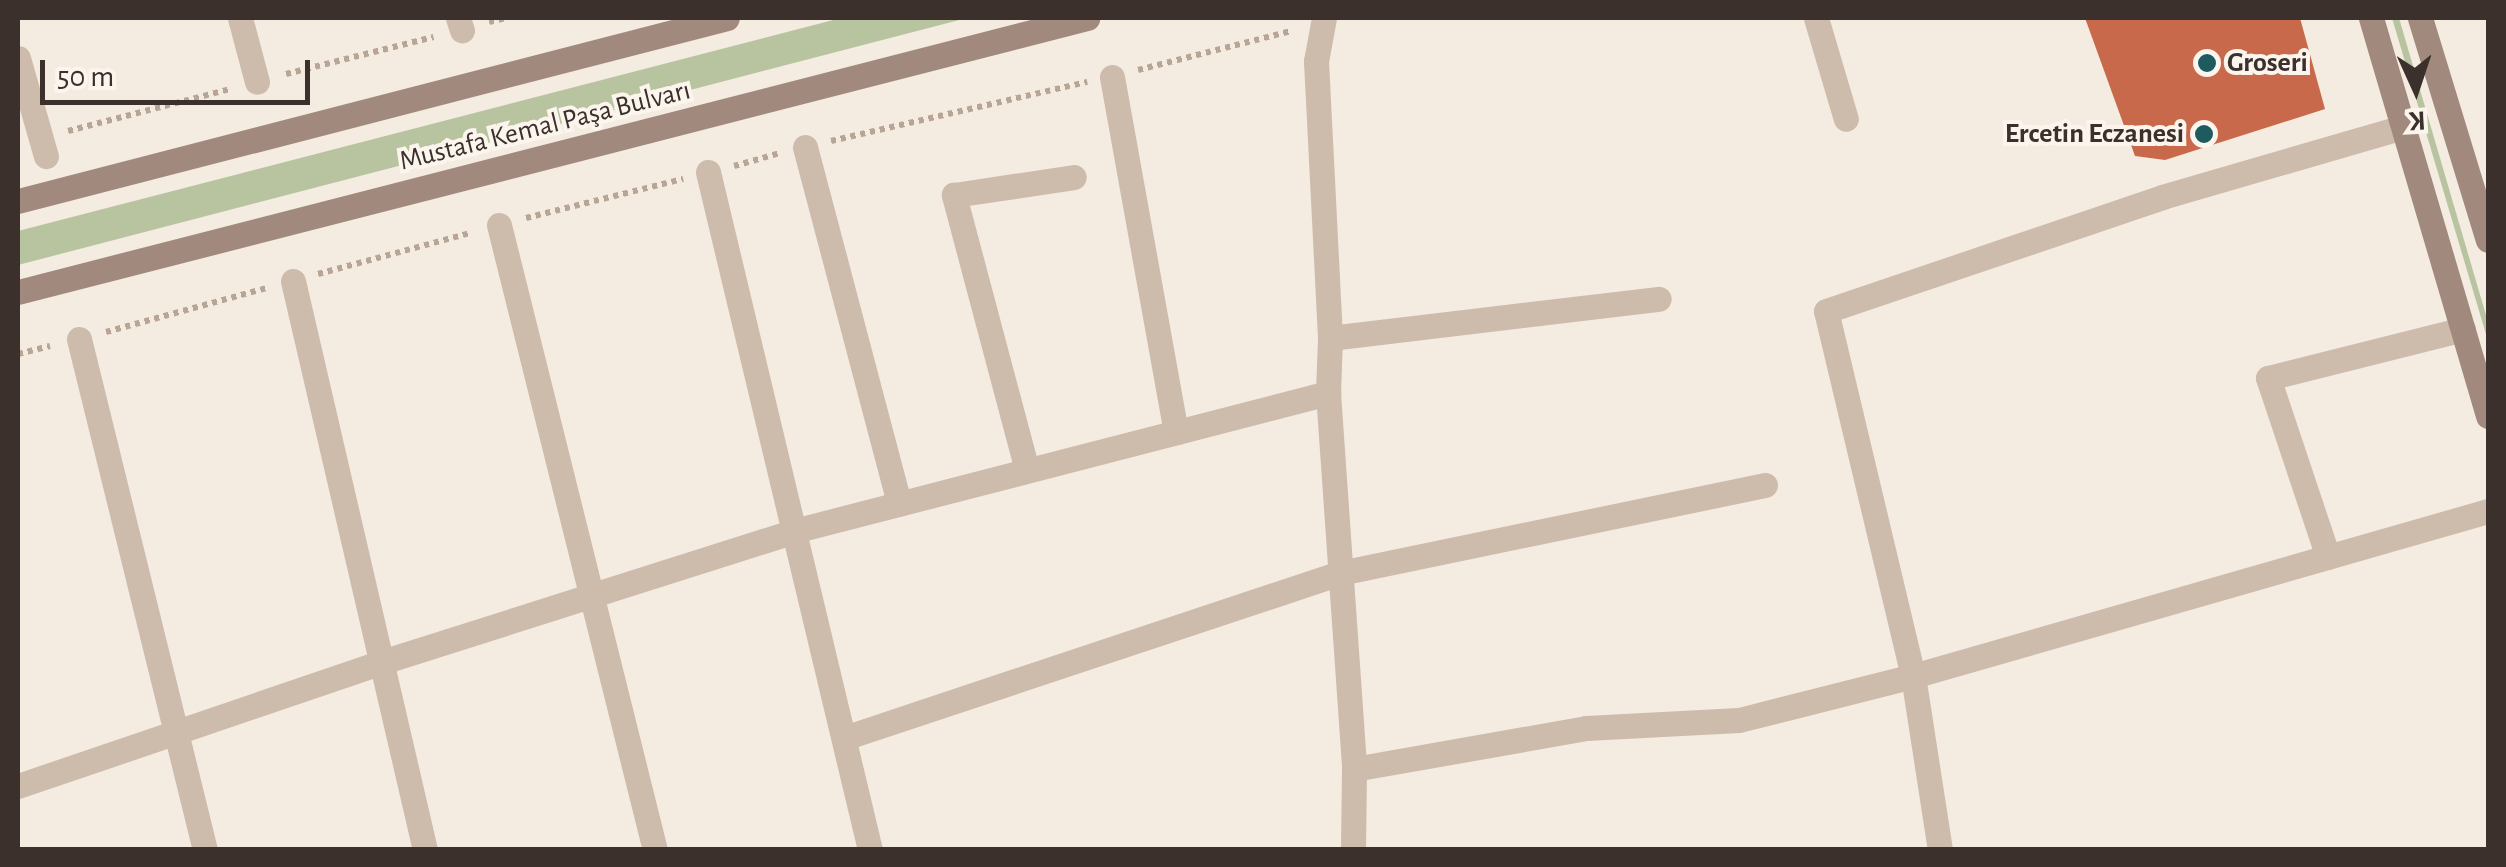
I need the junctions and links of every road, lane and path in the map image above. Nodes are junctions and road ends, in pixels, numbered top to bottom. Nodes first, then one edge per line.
1 (240, 18) edge
2 (727, 18) edge
3 (1087, 18) edge
4 (1324, 18) edge
5 (1816, 18) edge
6 (2371, 18) edge
7 (2420, 18) edge
8 (18, 58) edge
9 (1112, 77) dead end
10 (257, 82) dead end
11 (1846, 119) dead end
12 (2403, 128) junction
13 (805, 147) dead end
14 (46, 156) dead end
15 (708, 172) dead end
16 (1074, 177) dead end
17 (18, 201) edge
18 (500, 225) dead end
19 (2488, 240) edge
20 (292, 281) dead end
21 (18, 292) edge
22 (1659, 299) dead end
23 (2463, 330) junction
24 (1330, 338) junction
25 (79, 340) dead end
26 (1328, 392) junction
27 (2488, 416) edge
28 (1176, 432) junction
29 (1028, 470) junction
30 (1765, 485) dead end
31 (898, 504) junction
32 (2488, 511) edge
33 (794, 530) junction
34 (2328, 556) junction
35 (1340, 574) junction
36 (593, 597) junction
37 (382, 662) junction
38 (1913, 676) junction
39 (176, 731) junction
40 (844, 738) junction
41 (1354, 769) junction
42 (18, 786) edge
43 (205, 850) edge
44 (424, 850) edge
45 (655, 850) edge
46 (870, 850) edge
47 (1353, 850) edge
48 (1940, 850) edge

1 - 10 street
2 - 17 main road, Mustafa Kemal Paşa Bulvarı
3 - 21 main road, Mustafa Kemal Paşa Bulvarı
4 - 24 street
5 - 11 street
6 - 12 main road
7 - 19 main road
8 - 14 street
9 - 28 street
12 - 23 main road
12 - 38 street
13 - 31 street
15 - 33 street
16 - 29 street
18 - 36 street
20 - 37 street
22 - 24 street
23 - 27 main road
23 - 34 street
24 - 26 street
25 - 39 street
26 - 28 street
26 - 35 street
28 - 29 street
29 - 31 street
30 - 35 street
31 - 33 street
32 - 34 street
33 - 36 street
33 - 40 street
34 - 38 street
35 - 40 street
35 - 41 street
36 - 37 street
36 - 45 street
37 - 39 street
37 - 44 street
38 - 41 street
38 - 48 street
39 - 42 street
39 - 43 street
40 - 46 street
41 - 47 street

